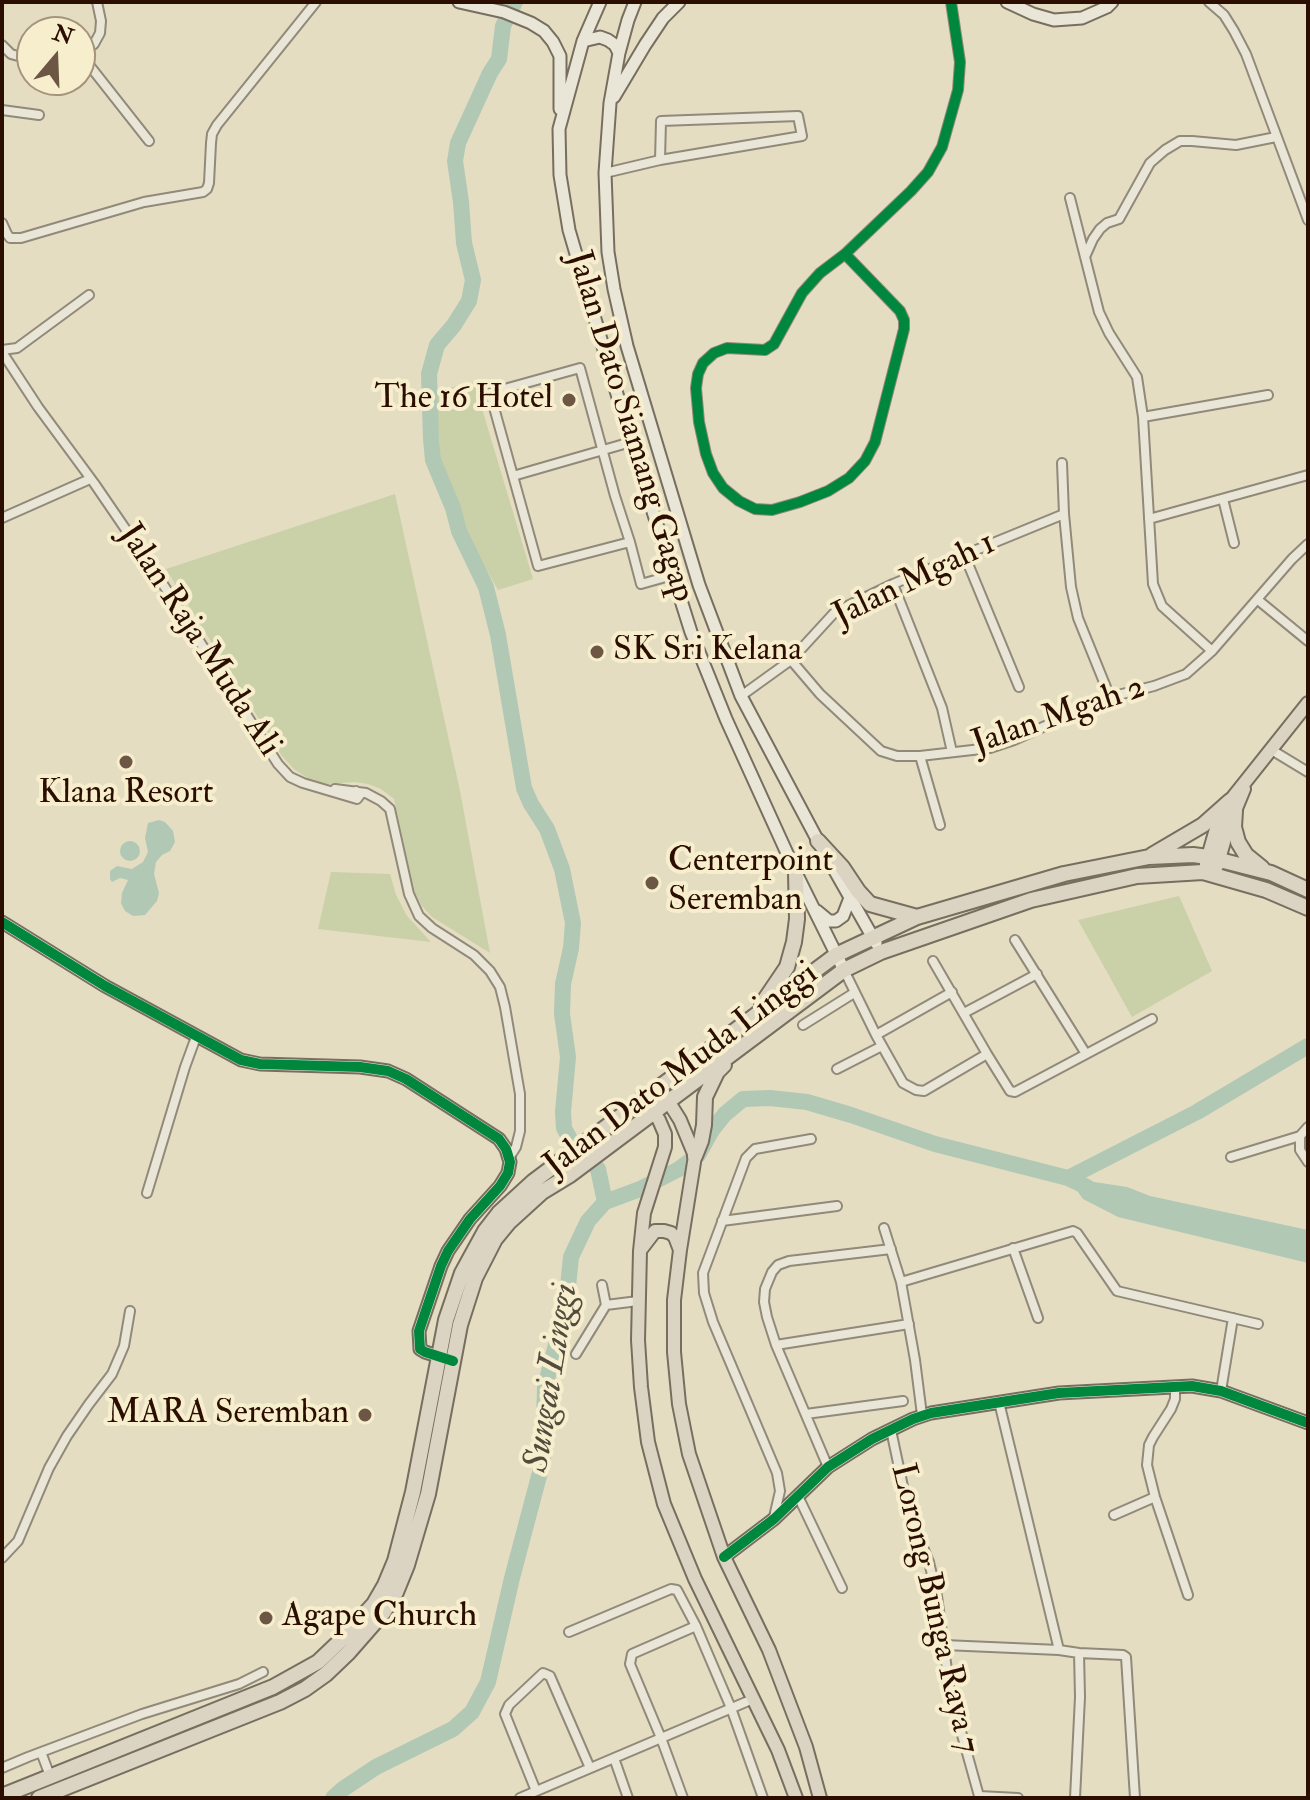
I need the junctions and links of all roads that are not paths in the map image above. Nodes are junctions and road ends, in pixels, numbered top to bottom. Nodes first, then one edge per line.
1 (97, 2) edge
2 (316, 2) edge
3 (459, 2) edge
4 (600, 2) edge
5 (635, 2) edge
6 (679, 2) edge
7 (951, 2) edge
8 (1007, 2) edge
9 (1112, 2) edge
10 (1209, 2) edge
11 (96, 40) edge
12 (583, 41) junction
13 (619, 53) junction
14 (96, 75) edge
15 (610, 103) junction
16 (2, 110) edge
17 (39, 115) dead end
18 (559, 129) junction
19 (1276, 137) junction
20 (149, 141) dead end
21 (660, 160) junction
22 (605, 173) junction
23 (1070, 198) dead end
24 (1308, 220) edge
25 (2, 223) edge
26 (845, 254) junction
27 (1085, 258) junction
28 (89, 295) dead end
29 (2, 351) edge
30 (1268, 395) dead end
31 (1143, 417) junction
32 (631, 442) junction
33 (603, 450) junction
34 (1062, 463) dead end
35 (1308, 475) edge
36 (513, 476) junction
37 (90, 479) junction
38 (1223, 499) junction
39 (1064, 514) junction
40 (2, 518) edge
41 (1149, 519) junction
42 (630, 542) junction
43 (1234, 543) dead end
44 (1308, 544) edge
45 (964, 554) junction
46 (673, 575) junction
47 (893, 584) junction
48 (1258, 600) junction
49 (1308, 641) edge
50 (1212, 651) junction
51 (791, 660) junction
52 (1019, 687) dead end
53 (741, 696) junction
54 (1110, 697) junction
55 (1308, 703) edge
56 (1270, 749) junction
57 (952, 752) junction
58 (920, 756) junction
59 (1308, 772) edge
60 (1233, 806) junction
61 (940, 825) dead end
62 (818, 841) junction
63 (1149, 857) junction
64 (1213, 858) junction
65 (796, 873) junction
66 (1209, 873) junction
67 (1271, 873) junction
68 (1308, 890) edge
69 (850, 898) junction
70 (813, 908) junction
71 (1308, 908) edge
72 (917, 917) junction
73 (2, 922) edge
74 (873, 936) junction
75 (1015, 940) dead end
76 (881, 952) junction
77 (836, 955) junction
78 (933, 961) dead end
79 (844, 970) junction
80 (1037, 974) junction
81 (952, 992) junction
82 (854, 993) junction
83 (964, 1013) junction
84 (755, 1014) junction
85 (1152, 1019) dead end
86 (803, 1025) dead end
87 (876, 1035) junction
88 (196, 1037) junction
89 (882, 1046) junction
90 (735, 1052) junction
91 (987, 1054) junction
92 (1086, 1054) junction
93 (837, 1069) dead end
94 (660, 1088) junction
95 (645, 1099) junction
96 (670, 1101) junction
97 (655, 1112) junction
98 (1308, 1127) edge
99 (1300, 1136) junction
100 (811, 1139) dead end
101 (695, 1156) junction
102 (1231, 1157) dead end
103 (509, 1158) junction
104 (1308, 1162) edge
105 (147, 1193) dead end
106 (837, 1206) dead end
107 (722, 1221) junction
108 (884, 1228) dead end
109 (1013, 1248) junction
110 (891, 1249) junction
111 (680, 1250) junction
112 (640, 1251) junction
113 (901, 1282) junction
114 (602, 1285) dead end
115 (638, 1301) junction
116 (606, 1305) junction
117 (130, 1311) dead end
118 (1038, 1318) dead end
119 (1233, 1318) junction
120 (909, 1324) junction
121 (1258, 1324) dead end
122 (776, 1345) junction
123 (576, 1354) dead end
124 (438, 1356) junction
125 (453, 1361) junction
126 (1175, 1386) junction
127 (1221, 1391) junction
128 (903, 1401) dead end
129 (999, 1402) junction
130 (806, 1414) junction
131 (922, 1415) junction
132 (1308, 1423) edge
133 (891, 1430) junction
134 (828, 1467) junction
135 (798, 1496) junction
136 (1155, 1497) junction
137 (1114, 1515) dead end
138 (774, 1519) junction
139 (724, 1557) junction
140 (2, 1558) edge
141 (842, 1588) dead end
142 (1188, 1595) dead end
143 (696, 1626) junction
144 (569, 1632) dead end
145 (944, 1645) junction
146 (1059, 1650) junction
147 (1079, 1653) junction
148 (263, 1672) dead end
149 (753, 1699) junction
150 (731, 1708) junction
151 (661, 1738) junction
152 (41, 1752) junction
153 (614, 1758) junction
154 (2, 1768) edge
155 (590, 1768) junction
156 (50, 1776) junction
157 (536, 1791) junction
158 (2, 1796) edge
159 (39, 1798) edge
160 (520, 1798) edge
161 (628, 1798) edge
162 (683, 1798) edge
163 (763, 1798) edge
164 (796, 1798) edge
165 (820, 1798) edge
166 (1018, 1798) edge
167 (1075, 1798) edge
168 (1135, 1798) edge

1 - 11 street
2 - 25 street
3 - 18 main road
4 - 12 main road, Jalan Dato Siamang Gagap
5 - 13 main road, Jalan Dato Siamang Gagap
6 - 15 main road
7 - 26 street
8 - 9 main road
10 - 19 street
12 - 13 main road
12 - 18 main road, Jalan Dato Siamang Gagap
13 - 15 main road, Jalan Dato Siamang Gagap
14 - 20 street
15 - 22 main road, Jalan Dato Siamang Gagap
16 - 17 street
18 - 32 main road, Jalan Dato Siamang Gagap
19 - 24 street
19 - 27 street
21 - 21 street
21 - 22 street
22 - 53 main road, Jalan Dato Siamang Gagap
23 - 27 street
26 - 26 street
27 - 31 street
28 - 29 street, Jalan Raja Muda Ali
29 - 37 street, Jalan Raja Muda Ali
30 - 31 street
31 - 41 street
32 - 33 street
32 - 46 main road, Jalan Dato Siamang Gagap
33 - 36 street
33 - 36 street
33 - 42 street
34 - 39 street
35 - 38 street
36 - 42 street
37 - 40 street
37 - 103 street, Jalan Raja Muda Ali
38 - 41 street
38 - 43 street
39 - 45 street, Jalan Mgah 1
39 - 54 street
41 - 50 street
42 - 46 street
44 - 48 street, Jalan Mgah 2
45 - 47 street, Jalan Mgah 1
45 - 52 street
46 - 65 main road, Jalan Dato Siamang Gagap
47 - 51 street, Jalan Mgah 1
47 - 57 street
48 - 49 street
48 - 50 street, Jalan Mgah 2
50 - 54 street, Jalan Mgah 2
51 - 53 street, Jalan Mgah 1
51 - 58 street, Jalan Mgah 2
53 - 62 main road, Jalan Dato Siamang Gagap
54 - 57 street, Jalan Mgah 2
55 - 56 main road
56 - 59 street
56 - 60 main road
57 - 58 street, Jalan Mgah 2
58 - 61 street
60 - 63 highway
60 - 64 main road
60 - 67 highway
62 - 69 main road, Jalan Dato Siamang Gagap
62 - 72 highway
63 - 64 highway, Jalan Dato Muda Linggi
63 - 72 highway, Jalan Dato Muda Linggi
64 - 66 main road
64 - 67 highway, Jalan Dato Muda Linggi
65 - 70 main road, Jalan Dato Siamang Gagap
65 - 84 highway
66 - 71 highway, Jalan Dato Muda Linggi
66 - 76 highway, Jalan Dato Muda Linggi
67 - 68 highway, Jalan Dato Muda Linggi
69 - 70 main road
69 - 74 main road, Jalan Dato Siamang Gagap
70 - 77 main road, Jalan Dato Siamang Gagap
72 - 74 highway, Jalan Dato Muda Linggi
73 - 88 main road
74 - 76 main road, Jalan Dato Siamang Gagap
74 - 77 highway, Jalan Dato Muda Linggi
75 - 80 street
76 - 79 highway, Jalan Dato Muda Linggi
77 - 79 main road, Jalan Dato Siamang Gagap
77 - 84 highway, Jalan Dato Muda Linggi
78 - 81 street
79 - 82 street
79 - 90 highway, Jalan Dato Muda Linggi
80 - 83 street
80 - 92 street
81 - 83 street
81 - 87 street
82 - 86 street
82 - 87 street
83 - 91 street
84 - 94 highway, Jalan Dato Muda Linggi
85 - 92 street
87 - 89 street
88 - 103 main road
88 - 105 street
89 - 91 street
89 - 93 street
90 - 96 highway, Jalan Dato Muda Linggi
90 - 101 highway
91 - 92 street
94 - 95 highway, Jalan Dato Muda Linggi
94 - 96 main road
95 - 97 main road
95 - 124 highway, Jalan Dato Muda Linggi
96 - 97 highway, Jalan Dato Muda Linggi
96 - 101 main road
97 - 112 main road
97 - 125 highway, Jalan Dato Muda Linggi
98 - 99 street
99 - 102 street
99 - 104 street
100 - 107 street
101 - 111 main road
103 - 124 main road
106 - 107 street
107 - 138 street
108 - 110 street
109 - 113 street
109 - 118 street
109 - 119 street
110 - 113 street
110 - 122 street
111 - 112 main road
111 - 139 main road
112 - 115 main road
113 - 120 street
114 - 116 street
115 - 116 street
115 - 149 main road
116 - 123 street
117 - 140 street
119 - 121 street
119 - 127 street
120 - 122 street
120 - 131 street
122 - 130 street
124 - 125 main road
124 - 156 highway, Jalan Dato Muda Linggi
125 - 159 highway, Jalan Dato Muda Linggi
126 - 127 main road
126 - 129 main road
126 - 136 street
127 - 132 main road
128 - 130 street
129 - 131 main road
129 - 146 street
130 - 134 street
131 - 133 main road
133 - 134 main road
133 - 145 street, Lorong Bunga Raya 7
134 - 135 main road
135 - 138 main road
135 - 141 street
136 - 137 street
136 - 142 street
138 - 139 main road
139 - 165 main road
143 - 144 street
143 - 150 street
143 - 151 street
145 - 146 street
145 - 166 street, Lorong Bunga Raya 7
146 - 147 street
147 - 167 street
147 - 168 street
148 - 152 street
149 - 150 street
149 - 164 main road
150 - 151 street
150 - 163 street
151 - 153 street
151 - 162 street
152 - 154 street
152 - 156 street
153 - 155 street
153 - 161 street
155 - 157 street
155 - 157 street
156 - 158 highway, Jalan Dato Muda Linggi
157 - 160 street

